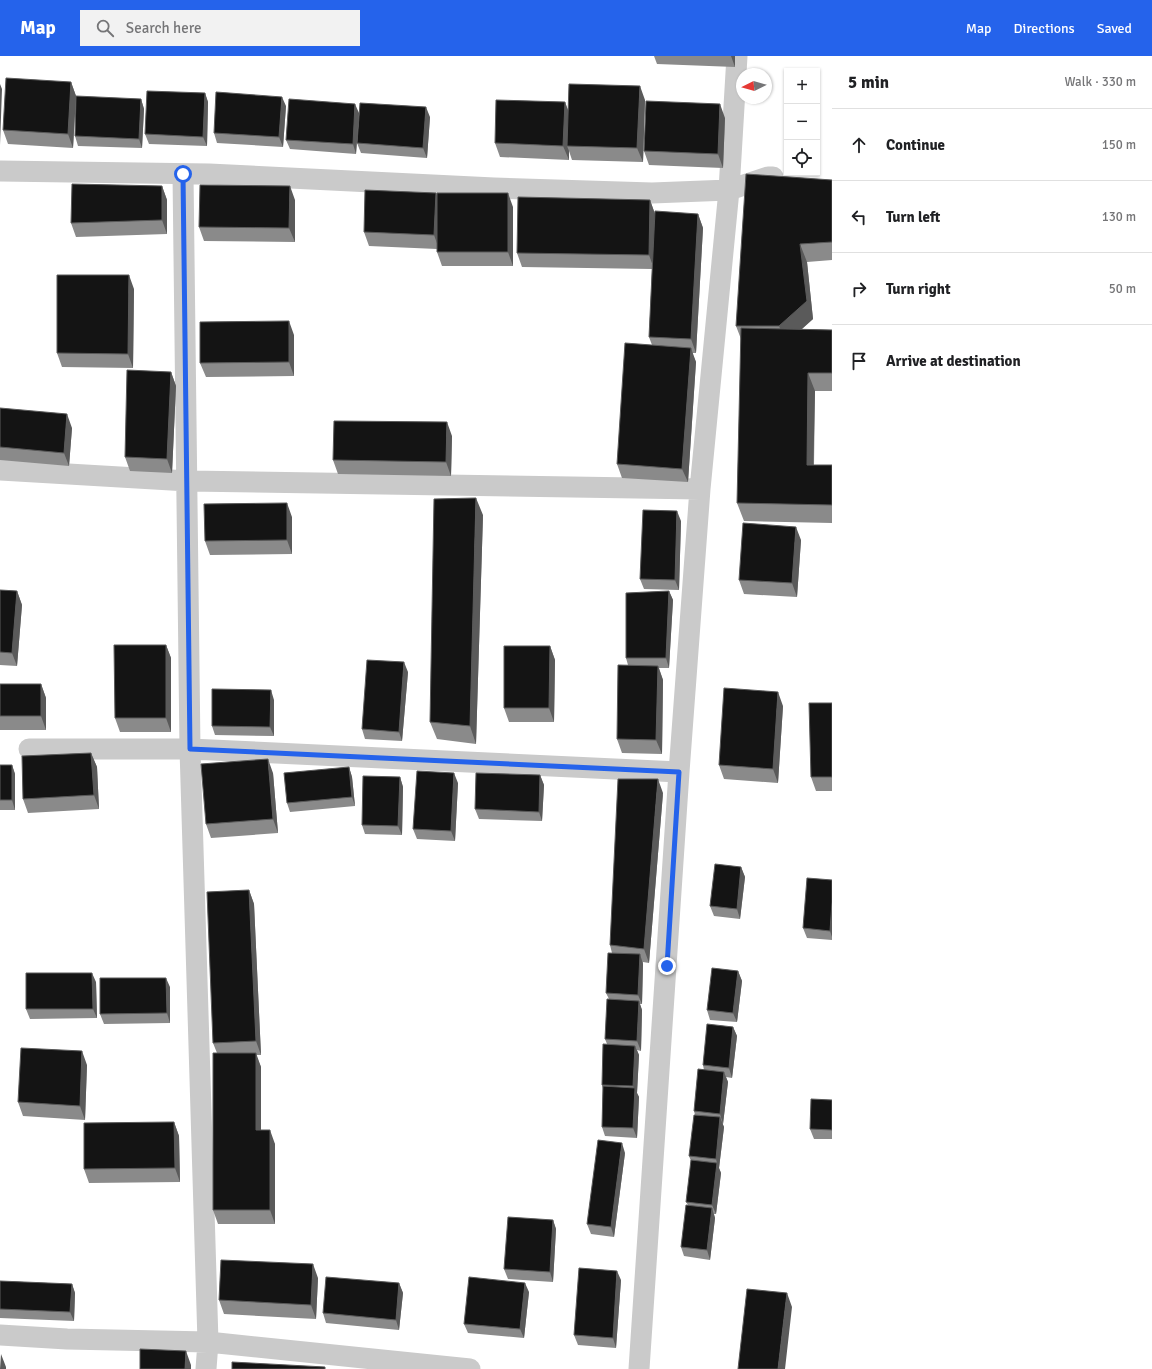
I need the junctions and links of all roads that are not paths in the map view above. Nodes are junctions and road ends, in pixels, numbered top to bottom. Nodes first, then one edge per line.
1 (737, 56) edge
2 (0, 170) edge
3 (183, 174) junction
4 (789, 179) edge
5 (729, 190) junction
6 (0, 470) edge
7 (188, 481) junction
8 (700, 489) junction
9 (29, 749) dead end
10 (190, 749) junction
11 (679, 772) junction
12 (0, 1335) edge
13 (208, 1342) junction
14 (206, 1369) edge
15 (470, 1369) edge
16 (639, 1369) edge

1 - 5 street
2 - 3 street
3 - 5 street
3 - 7 street
4 - 5 street
5 - 8 street
6 - 7 street
7 - 8 street
7 - 10 street
8 - 11 street
9 - 10 street
10 - 11 street
10 - 13 street
11 - 16 street
12 - 13 street
13 - 14 street
13 - 15 street

